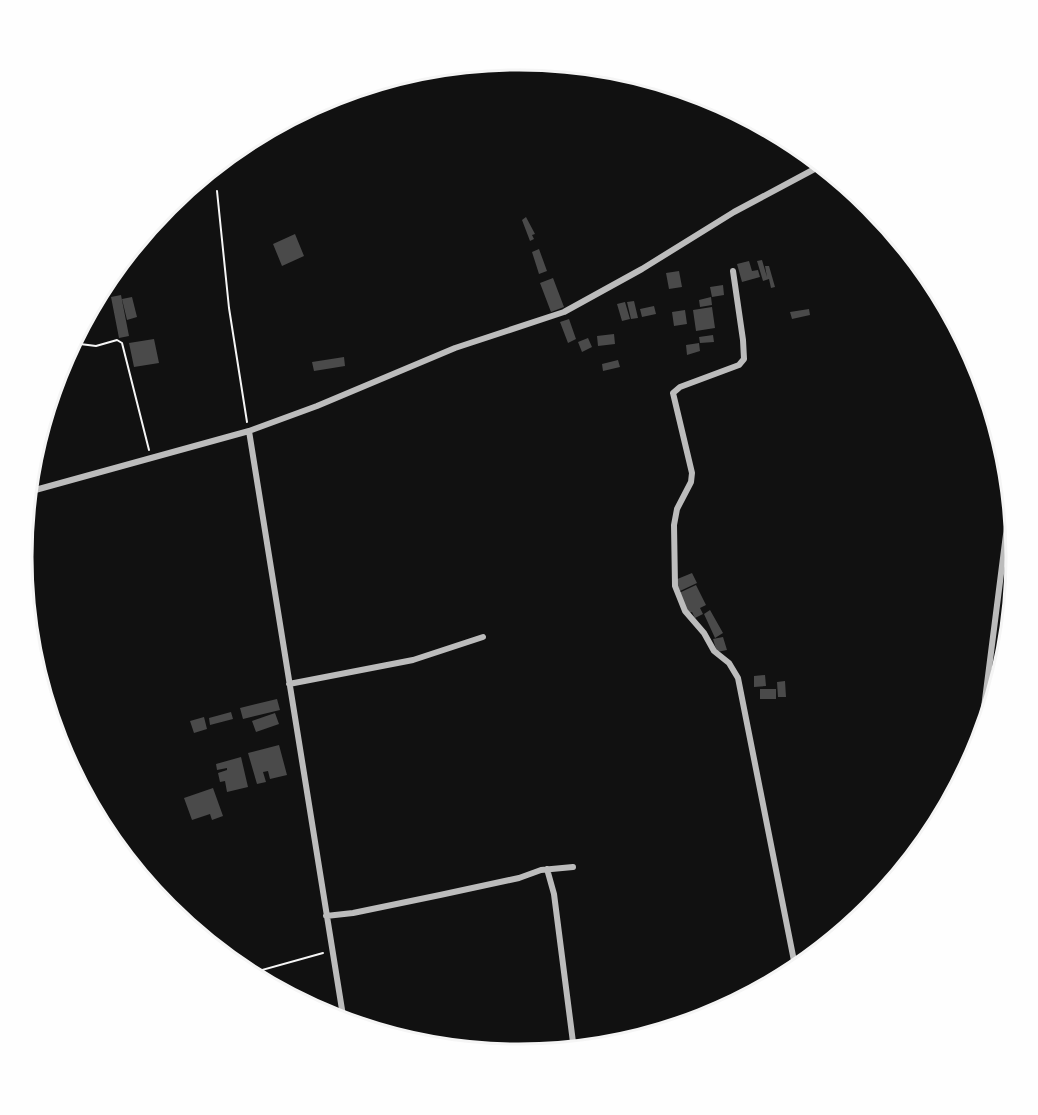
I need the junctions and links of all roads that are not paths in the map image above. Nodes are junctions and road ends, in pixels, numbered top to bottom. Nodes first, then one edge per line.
1 (814, 169) edge
2 (733, 271) dead end
3 (249, 431) junction
4 (37, 489) edge
5 (1005, 539) edge
6 (483, 637) dead end
7 (289, 684) junction
8 (985, 701) edge
9 (573, 867) dead end
10 (547, 869) junction
11 (326, 916) junction
12 (794, 960) edge
13 (342, 1012) edge
14 (573, 1042) edge

1 - 3 street
2 - 12 street
3 - 4 street
3 - 7 street
5 - 8 street
6 - 7 street
7 - 11 street
9 - 10 street
10 - 11 street
10 - 14 street
11 - 13 street

